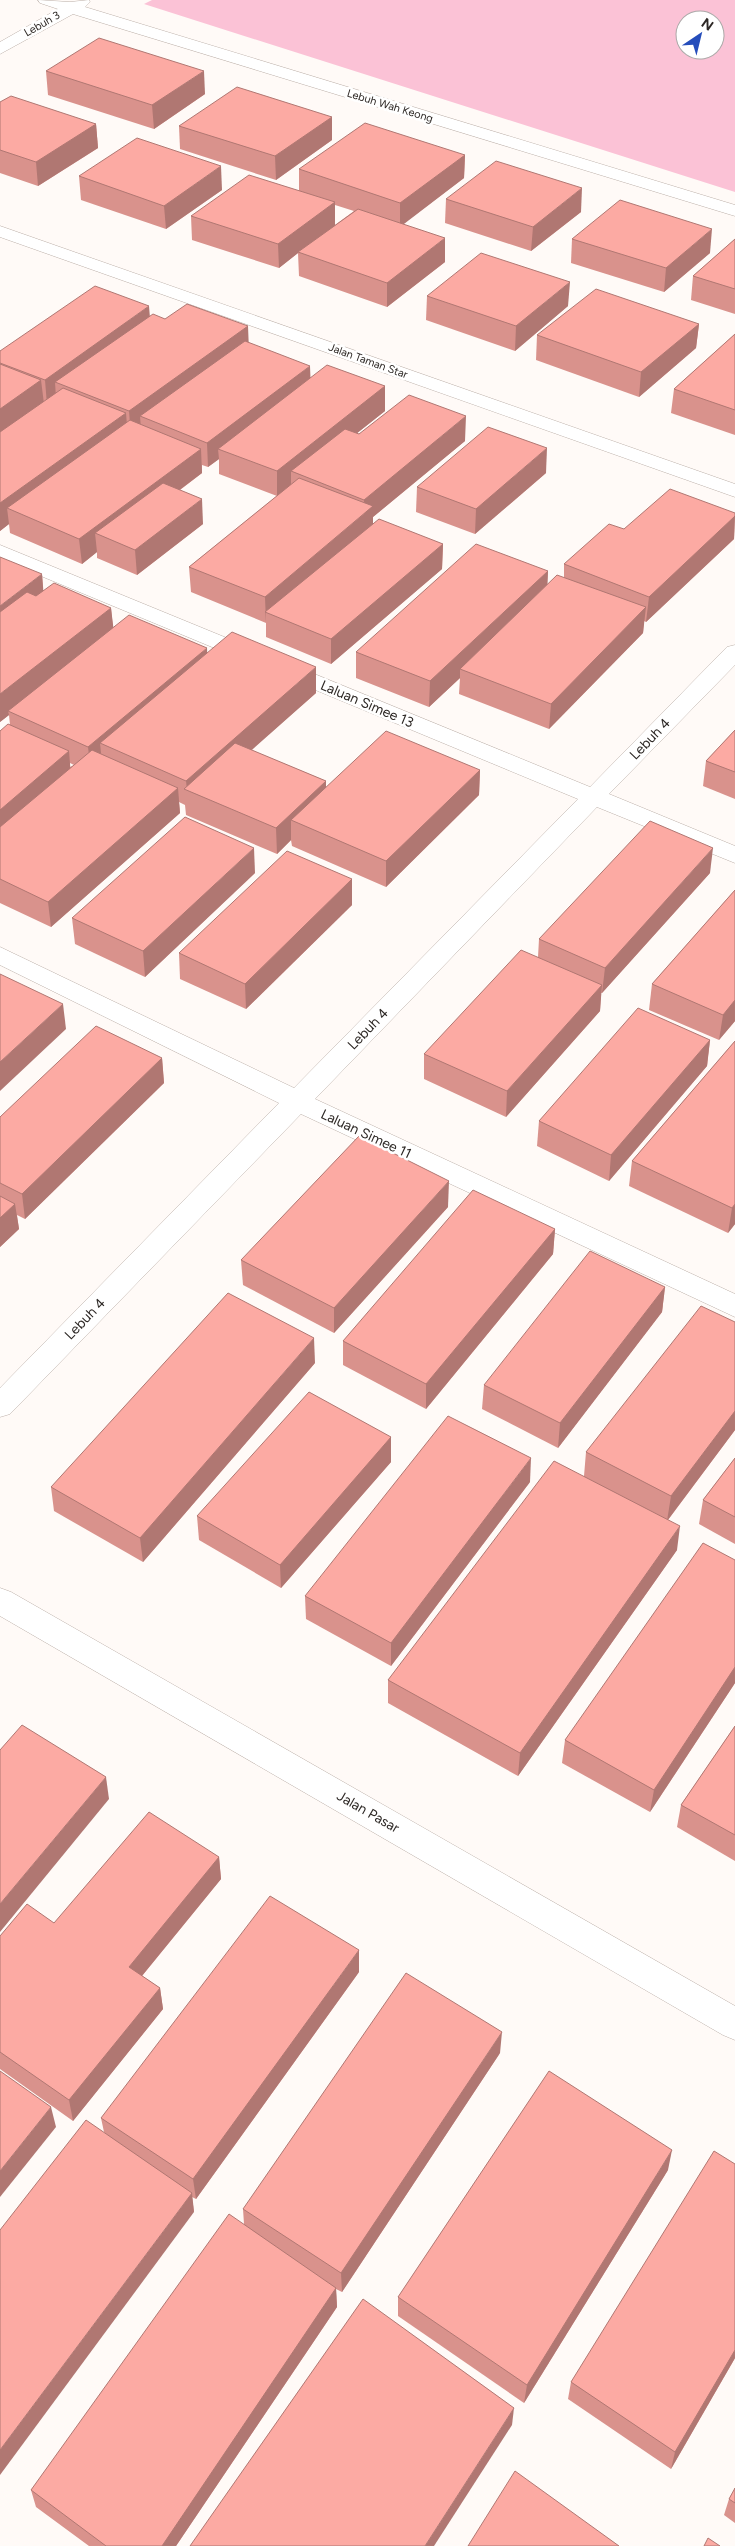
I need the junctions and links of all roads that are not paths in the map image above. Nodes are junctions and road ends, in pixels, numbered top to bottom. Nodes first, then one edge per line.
1 (46, 0) edge
2 (78, 4) edge
3 (0, 49) edge
4 (735, 211) edge
5 (0, 232) edge
6 (735, 492) edge
7 (0, 551) edge
8 (735, 652) edge
9 (593, 798) junction
10 (735, 855) edge
11 (0, 955) edge
12 (297, 1101) junction
13 (735, 1306) edge
14 (0, 1406) edge
15 (0, 1601) edge
16 (735, 2024) edge

1 - 2 street, Lebuh Wah Keong
2 - 3 street, Lebuh 3
2 - 4 street, Lebuh Wah Keong
5 - 6 street, Jalan Taman Star
7 - 9 street, Laluan Simee 13
8 - 9 street, Lebuh 4
9 - 10 street, Laluan Simee 13
9 - 12 street, Lebuh 4
11 - 12 street, Laluan Simee 11
12 - 13 street, Laluan Simee 11
12 - 14 street, Lebuh 4
15 - 16 street, Jalan Pasar

